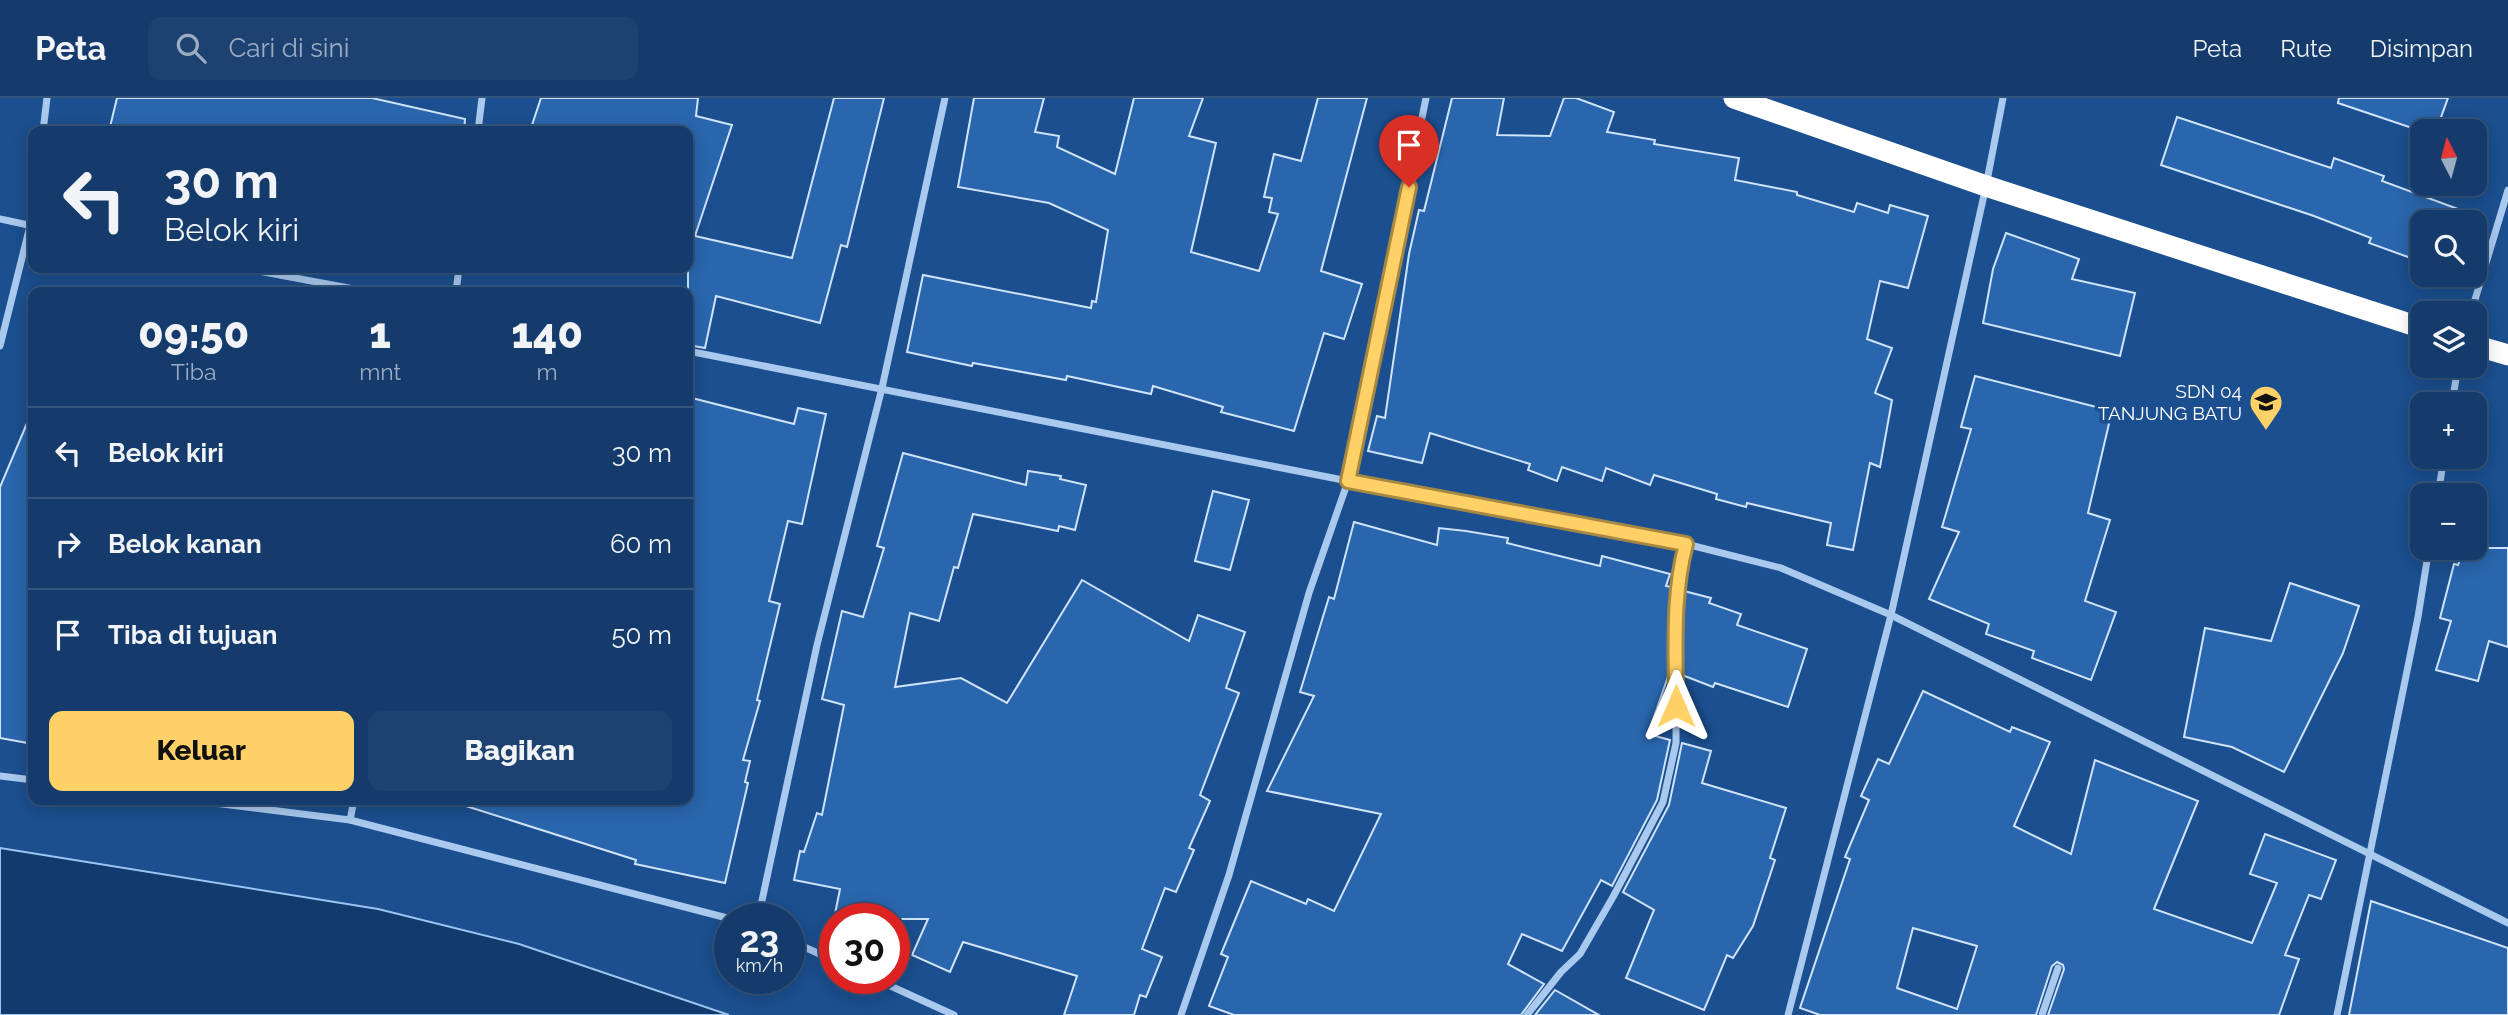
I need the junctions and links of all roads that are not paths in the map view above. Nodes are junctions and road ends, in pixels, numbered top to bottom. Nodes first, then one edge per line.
1 (47, 98) edge
2 (482, 98) edge
3 (945, 98) edge
4 (1426, 98) edge
5 (1734, 98) edge
6 (2003, 98) edge
7 (44, 126) edge
8 (479, 126) edge
9 (1986, 186) junction
10 (2508, 190) edge
11 (0, 219) edge
12 (28, 225) edge
13 (28, 238) edge
14 (269, 273) edge
15 (343, 287) edge
16 (2475, 301) edge
17 (2410, 324) edge
18 (0, 346) edge
19 (2487, 349) edge
20 (693, 352) edge
21 (2508, 355) edge
22 (882, 388) junction
23 (1348, 481) junction
24 (1686, 544) junction
25 (2427, 560) edge
26 (1891, 615) junction
27 (0, 776) edge
28 (28, 779) edge
29 (230, 805) edge
30 (353, 805) edge
31 (350, 820) junction
32 (2370, 852) junction
33 (761, 903) edge
34 (714, 915) edge
35 (2508, 923) edge
36 (2058, 968) dead end
37 (908, 994) edge
38 (954, 1015) edge
39 (1181, 1015) edge
40 (1527, 1015) edge
41 (1788, 1015) edge
42 (2042, 1015) edge
43 (2337, 1015) edge

1 - 7 street
2 - 8 street
3 - 22 street
4 - 23 street
5 - 9 highway
6 - 9 street
9 - 17 highway
9 - 26 street
10 - 16 street
11 - 12 street
13 - 18 street
14 - 15 street
19 - 21 highway
20 - 22 street
22 - 23 street
22 - 33 street
23 - 24 street
23 - 39 street
24 - 26 street
24 - 40 street
25 - 32 street
26 - 32 street
26 - 41 street
27 - 28 street
29 - 31 street
30 - 31 street
31 - 34 street
32 - 35 street
32 - 43 street
36 - 42 street
37 - 38 street

